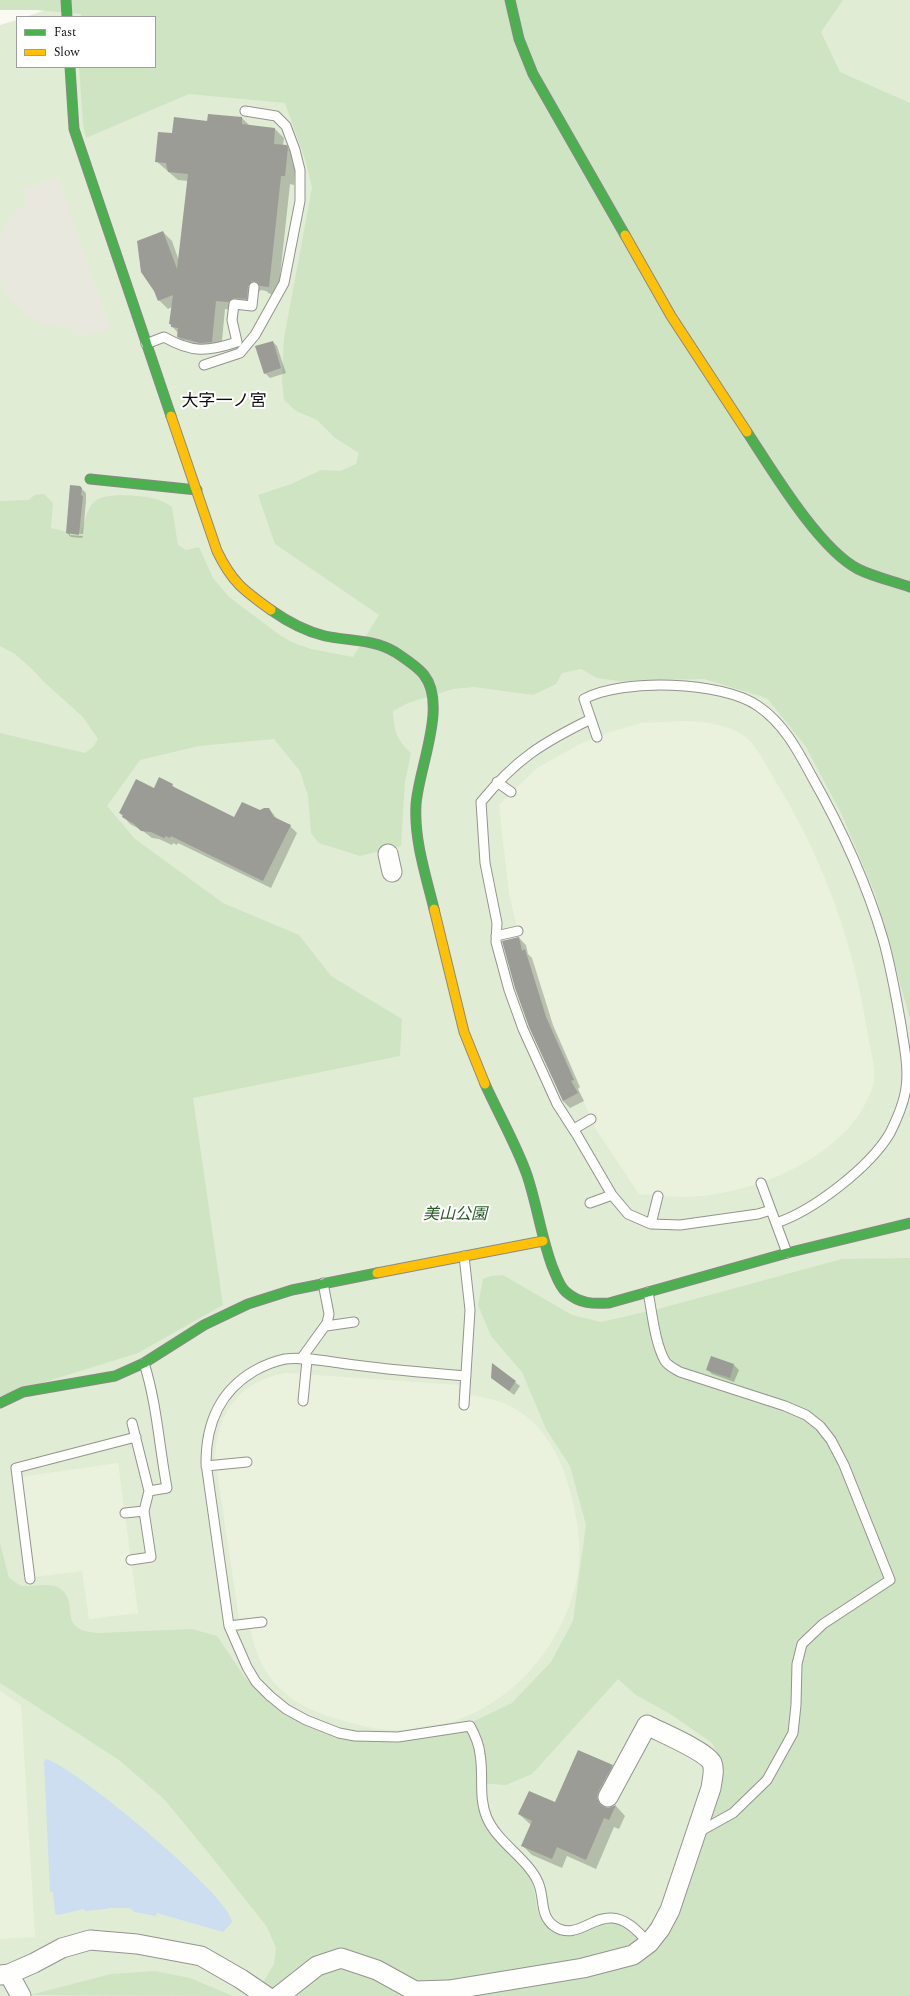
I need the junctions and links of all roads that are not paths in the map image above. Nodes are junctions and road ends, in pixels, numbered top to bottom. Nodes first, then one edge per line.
1 (66, 0) edge
2 (510, 0) edge
3 (67, 16) edge
4 (70, 68) edge
5 (245, 111) dead end
6 (254, 287) dead end
7 (146, 344) junction
8 (204, 365) dead end
9 (90, 479) dead end
10 (197, 490) junction
11 (910, 587) edge
12 (591, 719) junction
13 (597, 737) dead end
14 (497, 782) junction
15 (511, 792) dead end
16 (388, 854) dead end
17 (392, 872) dead end
18 (518, 931) dead end
19 (496, 936) junction
20 (591, 1119) dead end
21 (574, 1129) junction
22 (761, 1183) dead end
23 (612, 1195) junction
24 (658, 1196) dead end
25 (590, 1203) dead end
26 (771, 1210) junction
27 (776, 1223) junction
28 (910, 1223) edge
29 (651, 1224) junction
30 (543, 1241) junction
31 (787, 1253) junction
32 (464, 1255) junction
33 (323, 1283) junction
34 (648, 1292) junction
35 (354, 1322) dead end
36 (326, 1326) junction
37 (304, 1359) junction
38 (144, 1363) junction
39 (466, 1376) junction
40 (302, 1401) dead end
41 (0, 1403) edge
42 (464, 1405) dead end
43 (132, 1423) dead end
44 (136, 1437) junction
45 (247, 1462) dead end
46 (206, 1466) junction
47 (149, 1491) junction
48 (144, 1511) junction
49 (125, 1513) dead end
50 (131, 1560) dead end
51 (30, 1579) dead end
52 (262, 1622) dead end
53 (229, 1626) junction
54 (608, 1797) dead end
55 (696, 1834) junction
56 (649, 1943) junction
57 (4, 1975) edge
58 (21, 1996) edge
59 (266, 1996) edge
60 (278, 1996) edge

1 - 3 street
2 - 11 street
4 - 7 street
5 - 8 lane
6 - 7 lane
7 - 10 street
9 - 10 street
10 - 30 street
12 - 13 lane
12 - 14 lane
12 - 27 lane
14 - 15 lane
14 - 19 lane
16 - 17 street
18 - 19 lane
19 - 21 lane
20 - 21 lane
21 - 23 lane
22 - 26 lane
23 - 25 lane
23 - 29 lane
24 - 29 lane
26 - 27 lane
26 - 29 lane
27 - 31 lane
28 - 31 street
30 - 32 street
30 - 34 street
31 - 34 street
32 - 33 street
32 - 39 lane
33 - 36 lane
33 - 38 street
34 - 55 lane
35 - 36 lane
36 - 37 lane
37 - 39 lane
37 - 40 lane
37 - 46 lane
38 - 41 street
38 - 47 lane
39 - 42 lane
43 - 44 lane
44 - 47 lane
44 - 51 lane
45 - 46 lane
46 - 53 lane
47 - 48 lane
48 - 49 lane
48 - 50 lane
52 - 53 lane
53 - 56 lane
54 - 55 street
55 - 56 street
56 - 60 street
57 - 58 street
57 - 59 street

